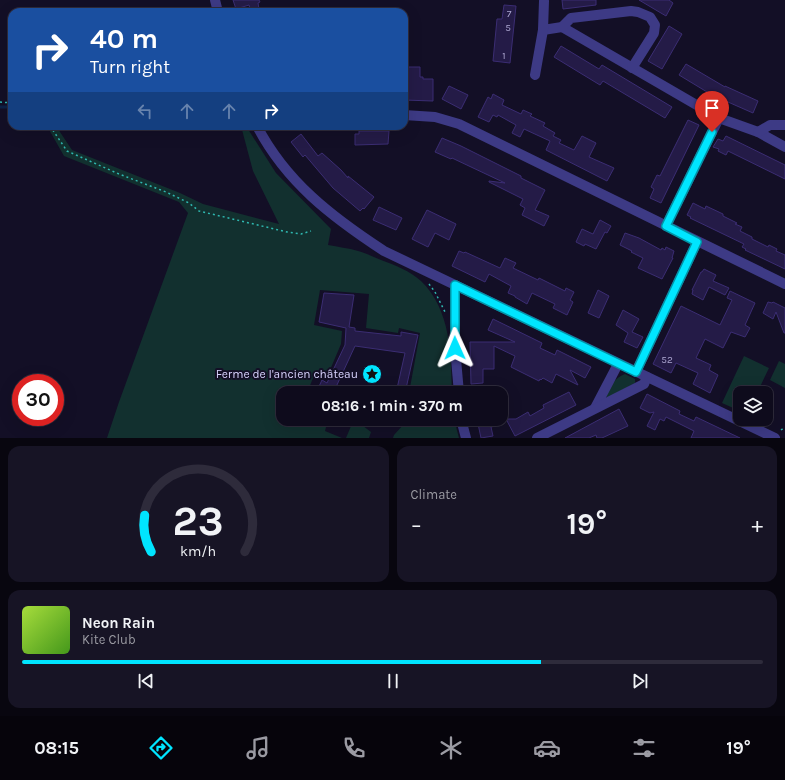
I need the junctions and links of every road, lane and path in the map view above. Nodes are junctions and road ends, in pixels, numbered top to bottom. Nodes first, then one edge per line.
1 (544, 1) edge
2 (562, 27) junction
3 (543, 30) junction
4 (632, 68) junction
5 (535, 75) dead end
6 (408, 115) edge
7 (719, 118) junction
8 (785, 125) edge
9 (53, 130) edge
10 (259, 130) edge
11 (758, 132) junction
12 (782, 144) edge
13 (666, 226) junction
14 (311, 231) dead end
15 (697, 242) junction
16 (427, 282) dead end
17 (785, 284) edge
18 (455, 285) junction
19 (446, 314) dead end
20 (618, 364) junction
21 (636, 372) junction
22 (647, 377) junction
23 (458, 386) edge
24 (595, 408) junction
25 (463, 426) edge
26 (466, 438) edge
27 (538, 438) edge
28 (775, 438) edge

1 - 3 street
2 - 3 street
2 - 4 street
2 - 4 street
3 - 5 street
4 - 7 street
6 - 13 street
7 - 11 street
7 - 13 street
8 - 11 street
9 - 14 path
10 - 18 street
11 - 12 street
13 - 15 street
15 - 17 street
15 - 21 street
16 - 19 path
18 - 20 street
18 - 23 street
20 - 21 street
20 - 24 street
21 - 22 street
22 - 24 street
22 - 28 street
24 - 27 street
25 - 26 street

